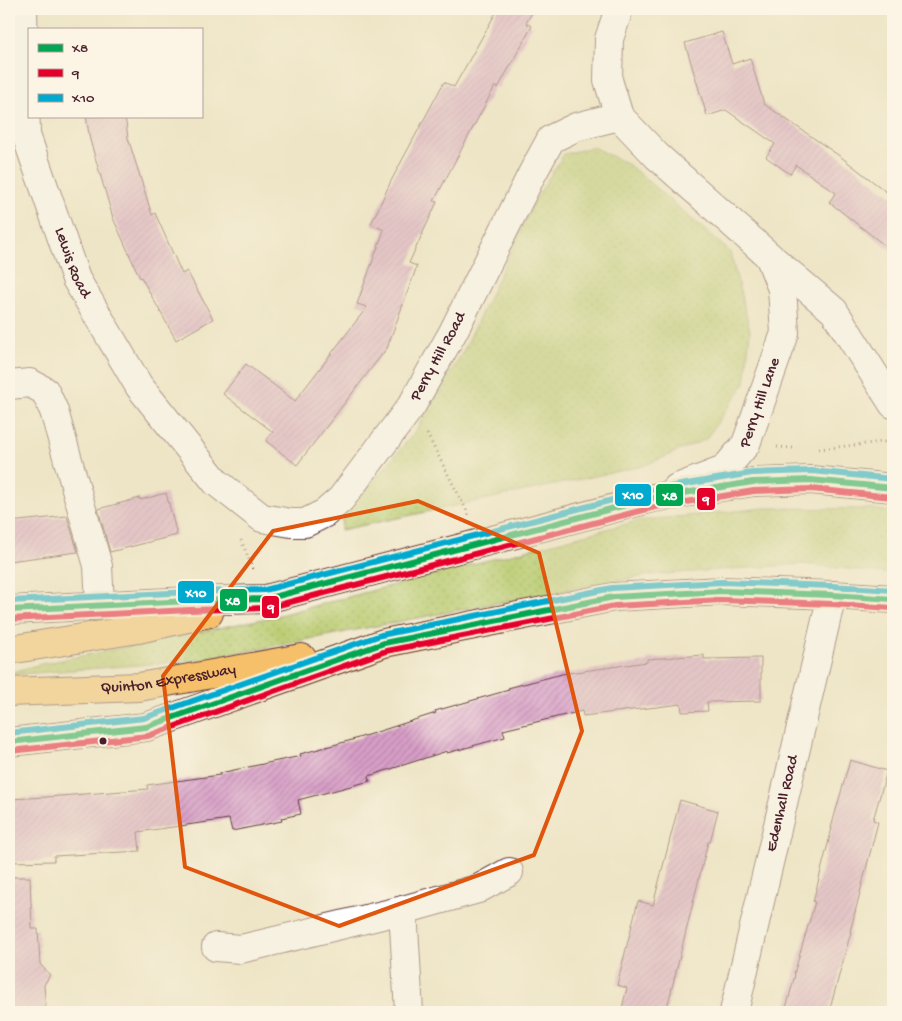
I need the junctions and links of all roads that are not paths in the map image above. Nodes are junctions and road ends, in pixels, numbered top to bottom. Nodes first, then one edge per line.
1 (23, 9) edge
2 (619, 9) edge
3 (619, 116) junction
4 (17, 135) edge
5 (769, 256) junction
6 (9, 385) edge
7 (893, 404) edge
8 (216, 482) joint
9 (893, 488) edge
10 (653, 498) junction
11 (832, 595) junction
12 (266, 599) junction
13 (893, 599) edge
14 (100, 605) junction
15 (9, 610) edge
16 (384, 643) junction
17 (9, 650) edge
18 (9, 692) edge
19 (9, 742) edge
20 (509, 872) dead end
21 (403, 910) junction
22 (216, 947) dead end
23 (409, 1012) edge
24 (734, 1012) edge

1 - 4 street, Lewis Road
2 - 3 street
3 - 5 street, Perry Hill Lane
3 - 8 street, Perry Hill Road
4 - 8 street, Lewis Road
5 - 7 street, Perry Hill Lane
5 - 10 street, Perry Hill Lane
6 - 14 street
9 - 10 highway
10 - 12 highway
11 - 13 highway
11 - 16 highway
11 - 24 street, Edenhall Road
12 - 14 highway
12 - 17 highway
14 - 15 highway
16 - 18 highway, Quinton Expressway
16 - 19 highway
20 - 21 street
21 - 22 street
21 - 23 street

